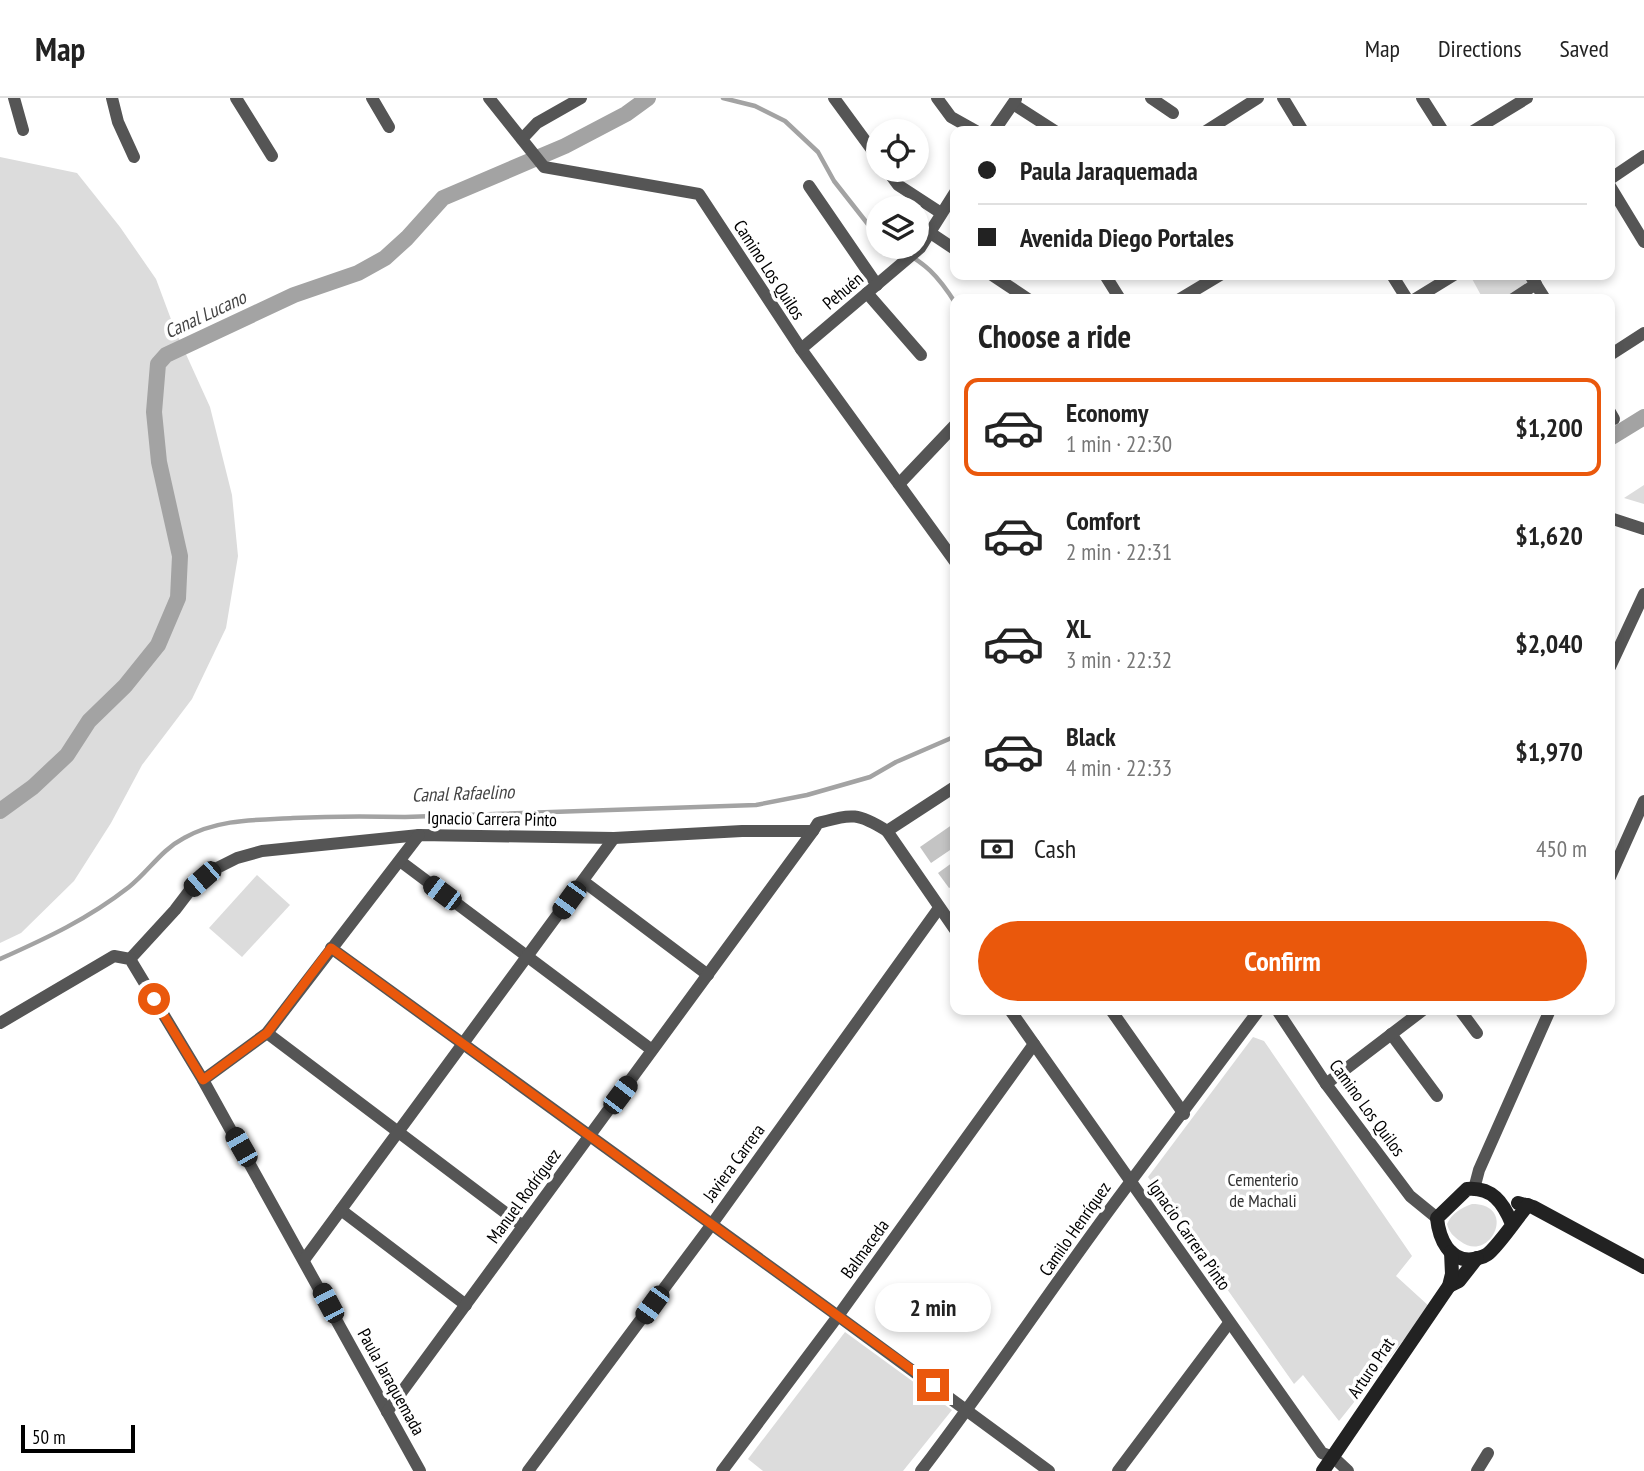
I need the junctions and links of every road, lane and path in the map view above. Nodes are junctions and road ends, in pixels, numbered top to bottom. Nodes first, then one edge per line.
1 (14, 98) edge
2 (112, 98) edge
3 (236, 98) edge
4 (372, 98) edge
5 (489, 98) edge
6 (580, 98) edge
7 (834, 98) edge
8 (936, 98) edge
9 (1151, 98) edge
10 (1258, 98) edge
11 (1283, 98) edge
12 (1422, 98) edge
13 (1527, 98) edge
14 (1015, 101) edge
15 (1173, 113) dead end
16 (967, 126) edge
17 (998, 126) edge
18 (1048, 126) edge
19 (1214, 126) edge
20 (1300, 126) edge
21 (1440, 126) edge
22 (1482, 126) edge
23 (389, 127) dead end
24 (23, 130) dead end
25 (522, 139) junction
26 (866, 142) edge
27 (272, 156) dead end
28 (1644, 156) edge
29 (134, 158) dead end
30 (1615, 175) edge
31 (896, 182) edge
32 (809, 186) dead end
33 (1615, 194) edge
34 (950, 200) edge
35 (941, 213) junction
36 (929, 232) joint
37 (1644, 242) edge
38 (950, 246) edge
39 (908, 259) edge
40 (1000, 280) edge
41 (1212, 280) edge
42 (1446, 280) edge
43 (1532, 280) edge
44 (872, 289) junction
45 (1020, 294) edge
46 (1188, 294) edge
47 (1423, 294) edge
48 (1518, 294) edge
49 (1644, 333) edge
50 (801, 349) junction
51 (1615, 352) edge
52 (921, 355) dead end
53 (950, 430) edge
54 (899, 484) junction
55 (1615, 519) edge
56 (1644, 528) edge
57 (950, 555) edge
58 (1644, 594) edge
59 (1615, 656) edge
60 (950, 790) edge
61 (1644, 801) edge
62 (813, 831) junction
63 (887, 831) junction
64 (419, 835) junction
65 (614, 838) junction
66 (400, 861) junction
67 (1615, 866) edge
68 (583, 881) junction
69 (939, 908) junction
70 (950, 923) edge
71 (331, 948) junction
72 (527, 958) junction
73 (130, 959) junction
74 (708, 975) junction
75 (1014, 1015) edge
76 (1115, 1015) edge
77 (1255, 1015) edge
78 (1283, 1015) edge
79 (1416, 1015) edge
80 (1464, 1015) edge
81 (1548, 1015) edge
82 (0, 1023) edge
83 (267, 1033) junction
84 (1477, 1033) dead end
85 (1391, 1034) junction
86 (1034, 1044) junction
87 (462, 1045) junction
88 (652, 1050) junction
89 (203, 1080) junction
90 (1326, 1084) junction
91 (1437, 1096) dead end
92 (1184, 1114) junction
93 (399, 1131) junction
94 (590, 1135) junction
95 (1130, 1181) junction
96 (1474, 1189) junction
97 (1503, 1205) junction
98 (1528, 1205) junction
99 (341, 1210) junction
100 (1437, 1219) junction
101 (712, 1224) junction
102 (1512, 1224) junction
103 (523, 1226) junction
104 (1451, 1252) junction
105 (1477, 1258) junction
106 (304, 1260) junction
107 (1644, 1267) edge
108 (1449, 1286) junction
109 (466, 1305) junction
110 (838, 1315) junction
111 (1229, 1323) junction
112 (967, 1410) junction
113 (387, 1412) junction
114 (1488, 1453) dead end
115 (1333, 1457) junction
116 (728, 1469) edge
117 (420, 1471) edge
118 (528, 1471) edge
119 (921, 1471) edge
120 (1049, 1471) edge
121 (1118, 1471) edge
122 (1323, 1471) edge
123 (1348, 1471) edge
124 (1477, 1471) edge

1 - 24 street
2 - 29 street
3 - 27 street
4 - 23 street
5 - 25 street, Camino Los Quilos
6 - 25 street
7 - 26 street
8 - 16 street
9 - 15 street
10 - 19 street
11 - 20 street
12 - 21 street
13 - 22 street
14 - 17 street
14 - 18 street
25 - 50 street, Camino Los Quilos
28 - 30 street
31 - 35 street
32 - 44 street
33 - 37 street
34 - 35 street, Pehuén
35 - 36 street, Pehuén
36 - 38 street
39 - 44 street, Pehuén
40 - 45 street
41 - 46 street
42 - 47 street
43 - 48 street
44 - 50 street, Pehuén
44 - 52 street
49 - 51 street
50 - 54 street, Camino Los Quilos
53 - 54 street
54 - 57 street, Camino Los Quilos
55 - 56 street
58 - 59 street
60 - 63 street
61 - 67 street
62 - 63 street, Ignacio Carrera Pinto
62 - 65 street, Ignacio Carrera Pinto
62 - 74 street, Manuel Rodríguez
63 - 69 street
64 - 65 street, Ignacio Carrera Pinto
64 - 66 street
64 - 73 street, Ignacio Carrera Pinto
65 - 68 street
66 - 71 street
66 - 72 street
68 - 72 street
68 - 74 street
69 - 70 street
69 - 101 street, Javiera Carrera
71 - 83 street
71 - 87 street
72 - 87 street
72 - 88 street
73 - 82 street
73 - 89 street, Paula Jaraquemada
74 - 88 street, Manuel Rodríguez
75 - 86 street, Ignacio Carrera Pinto
76 - 92 street
77 - 92 street, Camilo Henríquez
78 - 90 street, Camino Los Quilos
79 - 85 street
80 - 84 street
81 - 96 street
83 - 89 street
83 - 93 street
85 - 90 street
85 - 91 street
86 - 95 street, Ignacio Carrera Pinto
86 - 110 street, Balmaceda
87 - 93 street
87 - 94 street
88 - 94 street, Manuel Rodríguez
89 - 106 street, Paula Jaraquemada
90 - 100 street, Camino Los Quilos
92 - 95 street, Camilo Henríquez
93 - 99 street
93 - 103 street
94 - 101 street
94 - 103 street, Manuel Rodríguez
95 - 111 street, Ignacio Carrera Pinto
95 - 112 street, Camilo Henríquez
96 - 97 main road
96 - 100 main road
97 - 98 main road
97 - 102 main road
98 - 102 main road, Arturo Prat
98 - 107 main road
99 - 106 street
99 - 109 street
100 - 104 main road
101 - 110 street
101 - 118 street, Javiera Carrera
102 - 105 main road, Arturo Prat
103 - 109 street, Manuel Rodríguez
104 - 105 main road
104 - 108 main road
105 - 108 main road, Arturo Prat
106 - 113 street, Paula Jaraquemada
108 - 115 main road, Arturo Prat
109 - 113 street, Manuel Rodríguez
110 - 112 street
110 - 116 street, Balmaceda
111 - 115 street, Ignacio Carrera Pinto
111 - 121 street
112 - 119 street, Camilo Henríquez
112 - 120 street
113 - 117 street, Paula Jaraquemada
114 - 124 street
115 - 122 main road, Arturo Prat
115 - 123 street, Ignacio Carrera Pinto

